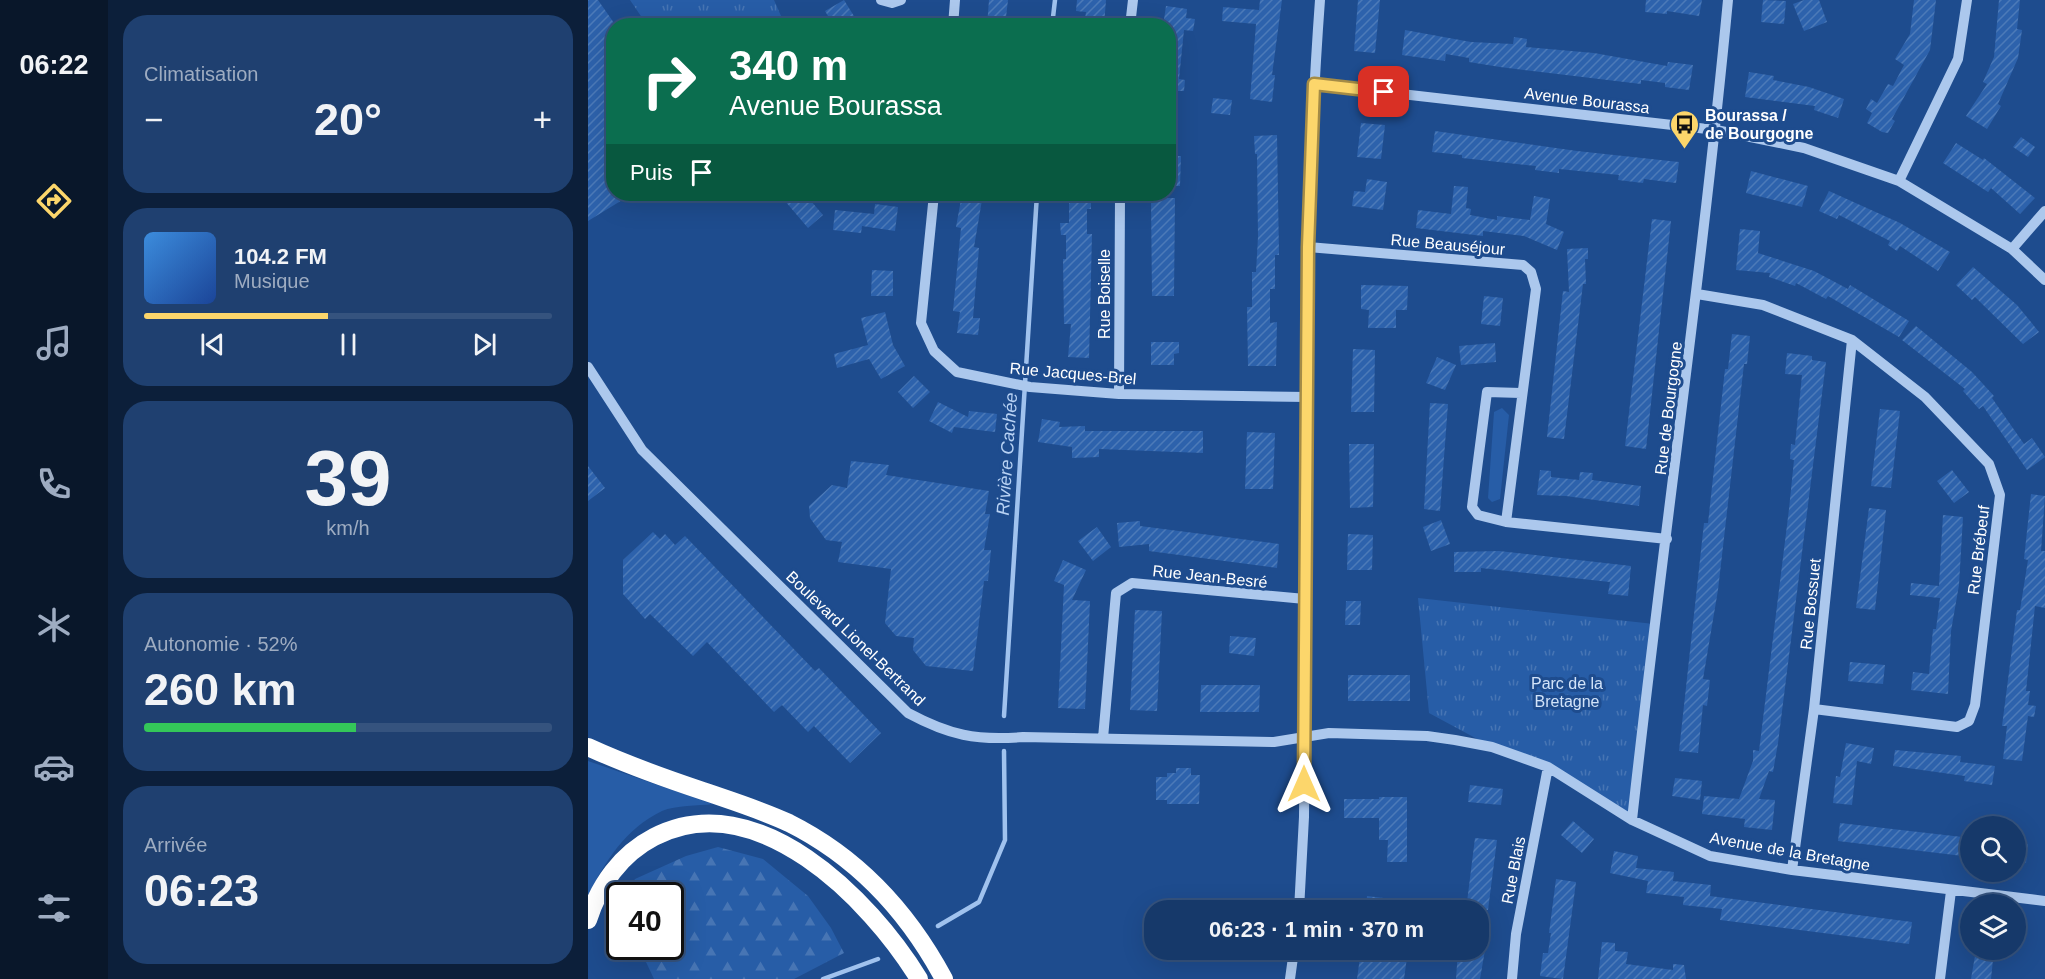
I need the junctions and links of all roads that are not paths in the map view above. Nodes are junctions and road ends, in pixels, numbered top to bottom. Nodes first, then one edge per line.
1 (881, 0) edge
2 (901, 0) edge
3 (955, 0) edge
4 (1133, 0) edge
5 (1320, 0) edge
6 (1728, 0) edge
7 (1967, 0) edge
8 (953, 18) edge
9 (1131, 18) edge
10 (1314, 84) junction
11 (1716, 130) junction
12 (1899, 181) junction
13 (933, 201) edge
14 (1120, 201) edge
15 (2045, 211) edge
16 (1308, 247) junction
17 (2012, 249) junction
18 (2045, 280) edge
19 (1698, 294) junction
20 (1852, 340) junction
21 (588, 367) edge
22 (1521, 393) junction
23 (1119, 394) junction
24 (1307, 397) junction
25 (1506, 522) junction
26 (1667, 539) junction
27 (1305, 599) junction
28 (1814, 709) junction
29 (1304, 737) junction
30 (1104, 738) junction
31 (588, 747) edge
32 (1548, 767) junction
33 (1632, 820) junction
34 (1791, 870) junction
35 (1951, 891) junction
36 (1300, 900) edge
37 (2045, 901) edge
38 (588, 920) edge
39 (1293, 960) edge
40 (919, 979) edge
41 (944, 979) edge
42 (1290, 979) edge
43 (1512, 979) edge
44 (1940, 979) edge

1 - 2 street
3 - 8 street
4 - 9 street
5 - 10 street
6 - 11 street, Rue de Bourgogne
7 - 12 street
10 - 11 street, Avenue Bourassa
10 - 16 street
11 - 12 street, Avenue Bourassa
11 - 19 street, Rue de Bourgogne
12 - 17 street, Avenue Bourassa
13 - 23 street, Rue Jacques-Brel
14 - 23 street, Rue Boiselle
15 - 17 street
16 - 22 street, Rue Beauséjour
16 - 24 street
17 - 18 street, Avenue Bourassa
19 - 20 street, Rue Brébeuf
19 - 26 street, Rue de Bourgogne
20 - 28 street, Rue Bossuet
20 - 28 street, Rue Brébeuf
21 - 30 street, Boulevard Lionel-Bertrand
22 - 25 street, Rue Beauséjour
22 - 25 street
23 - 24 street, Rue Jacques-Brel
24 - 27 street
25 - 26 street
26 - 33 street, Rue de Bourgogne
27 - 29 street
27 - 30 street, Rue Jean-Besré
28 - 34 street, Rue Bossuet
29 - 30 street, Boulevard Lionel-Bertrand
29 - 32 street, Avenue de la Bretagne
29 - 36 street
31 - 41 highway
32 - 33 street, Avenue de la Bretagne
32 - 43 street, Rue Blais
33 - 34 street, Avenue de la Bretagne
34 - 35 street, Avenue de la Bretagne
35 - 37 street, Avenue de la Bretagne
35 - 44 street
38 - 40 highway
39 - 42 street

